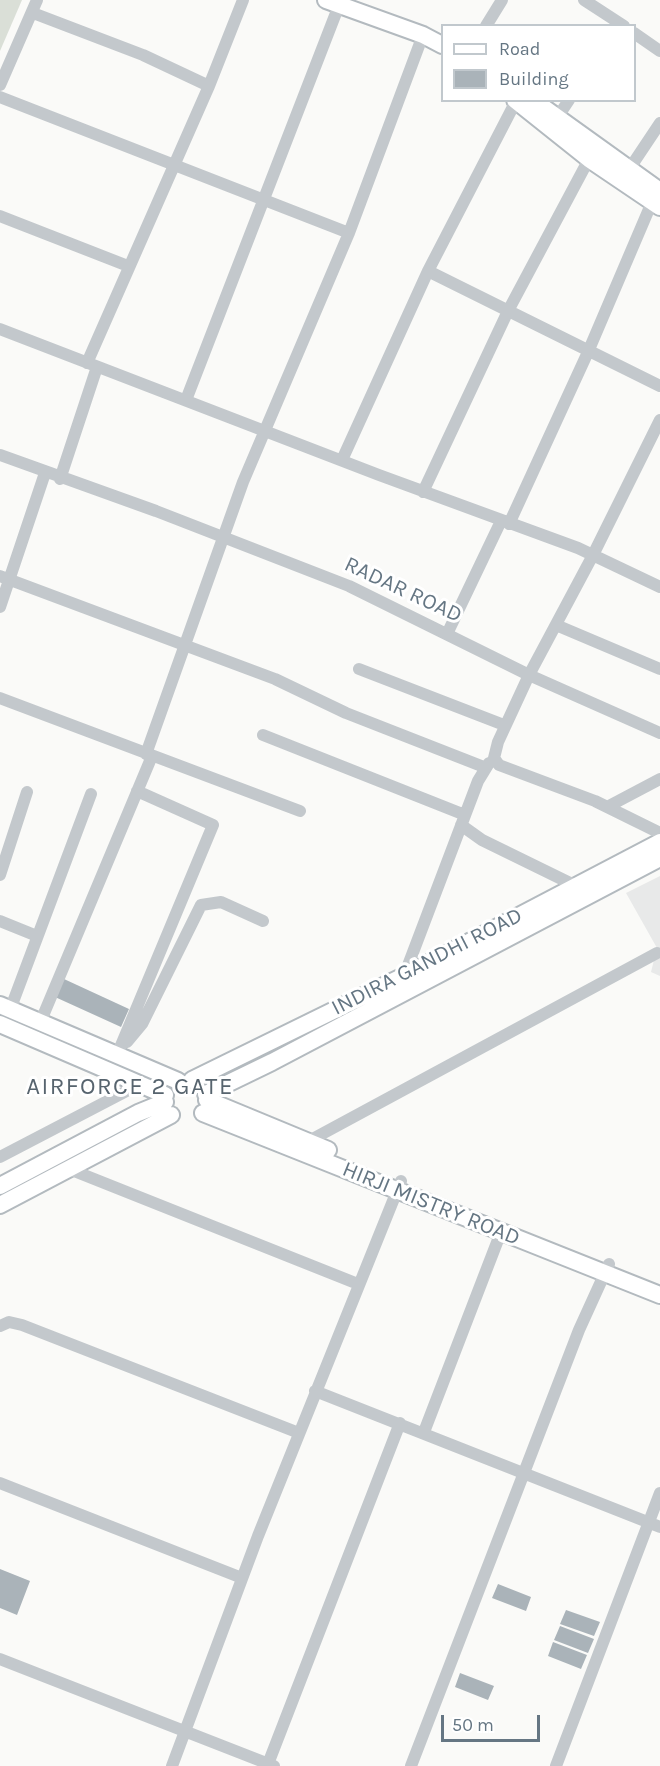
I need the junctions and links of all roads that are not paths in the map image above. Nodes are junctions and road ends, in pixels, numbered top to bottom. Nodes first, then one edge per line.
1 (37, 0) edge
2 (243, 0) edge
3 (359, 0) edge
4 (502, 0) edge
5 (584, 0) edge
6 (336, 1) edge
7 (33, 13) junction
8 (487, 24) edge
9 (620, 24) edge
10 (441, 32) edge
11 (636, 34) edge
12 (423, 35) junction
13 (441, 44) edge
14 (660, 51) edge
15 (0, 85) edge
16 (209, 86) junction
17 (0, 97) edge
18 (515, 102) edge
19 (518, 102) edge
20 (535, 102) edge
21 (568, 102) edge
22 (660, 123) edge
23 (553, 124) junction
24 (589, 159) junction
25 (174, 164) junction
26 (630, 168) junction
27 (263, 200) junction
28 (657, 200) edge
29 (0, 216) edge
30 (349, 233) junction
31 (128, 266) junction
32 (428, 271) junction
33 (508, 311) junction
34 (0, 329) edge
35 (588, 352) junction
36 (92, 365) junction
37 (660, 386) edge
38 (186, 400) junction
39 (660, 420) edge
40 (266, 430) junction
41 (0, 455) edge
42 (342, 460) junction
43 (45, 473) junction
44 (60, 479) junction
45 (423, 492) junction
46 (505, 522) junction
47 (223, 537) junction
48 (593, 555) junction
49 (5, 578) edge
50 (660, 587) edge
51 (0, 607) edge
52 (556, 625) junction
53 (447, 633) junction
54 (185, 648) junction
55 (359, 669) dead end
56 (660, 669) edge
57 (529, 675) junction
58 (0, 698) edge
59 (504, 725) junction
60 (660, 733) edge
61 (263, 735) dead end
62 (149, 755) junction
63 (489, 763) junction
64 (660, 779) edge
65 (137, 791) junction
66 (27, 792) dead end
67 (91, 794) dead end
68 (607, 807) junction
69 (300, 811) dead end
70 (463, 820) junction
71 (660, 833) edge
72 (660, 842) edge
73 (660, 858) edge
74 (0, 875) edge
75 (576, 886) junction
76 (0, 921) edge
77 (263, 921) dead end
78 (38, 936) junction
79 (657, 953) dead end
80 (404, 975) junction
81 (5, 1008) edge
82 (40, 1023) junction
83 (0, 1024) edge
84 (117, 1055) junction
85 (185, 1080) junction
86 (140, 1084) junction
87 (186, 1108) junction
88 (307, 1142) junction
89 (0, 1157) edge
90 (69, 1169) junction
91 (0, 1186) edge
92 (399, 1186) junction
93 (0, 1205) edge
94 (501, 1232) junction
95 (607, 1268) junction
96 (358, 1284) junction
97 (660, 1284) edge
98 (660, 1296) edge
99 (0, 1326) edge
100 (315, 1390) junction
101 (400, 1423) junction
102 (424, 1432) junction
103 (299, 1433) junction
104 (523, 1473) junction
105 (0, 1483) edge
106 (660, 1493) edge
107 (654, 1525) edge
108 (242, 1578) junction
109 (0, 1659) edge
110 (185, 1732) junction
111 (271, 1765) edge
112 (172, 1766) edge
113 (411, 1766) edge
114 (556, 1766) edge

1 - 7 street
2 - 16 street
3 - 10 main road
4 - 8 street
5 - 9 street
6 - 12 main road
6 - 27 street
7 - 15 street
7 - 16 street
11 - 14 street
12 - 13 main road
12 - 30 street
16 - 25 street
17 - 25 street
18 - 32 street
19 - 23 main road
20 - 23 main road
21 - 23 street
22 - 26 street
23 - 24 main road
23 - 26 main road
24 - 28 main road
24 - 33 street
25 - 27 street
25 - 31 street
26 - 28 main road
27 - 30 street
27 - 38 street
28 - 35 street
29 - 31 street
30 - 40 street
31 - 36 street
32 - 33 street
32 - 42 street
33 - 35 street
33 - 45 street
34 - 36 street
35 - 37 street
35 - 46 street
36 - 38 street
36 - 44 street
38 - 40 street
39 - 48 street
40 - 42 street
40 - 47 street
41 - 43 street, RADAR ROAD
42 - 45 street
43 - 44 street, RADAR ROAD
43 - 49 street
44 - 47 street, RADAR ROAD
45 - 46 street
46 - 48 street
46 - 53 street
47 - 53 street, RADAR ROAD
47 - 54 street
48 - 50 street
48 - 52 street
49 - 51 street
49 - 54 street
52 - 56 street
52 - 57 street
53 - 57 street, RADAR ROAD
54 - 62 street
54 - 63 street
55 - 59 street
57 - 59 street
57 - 60 street, RADAR ROAD
58 - 62 street
59 - 63 street
61 - 70 street
62 - 65 street
62 - 69 street
63 - 68 street
63 - 70 street
64 - 68 street
65 - 82 street
65 - 84 street
66 - 74 street
67 - 78 street
68 - 71 street
70 - 75 street
70 - 80 street
72 - 75 main road, INDIRA GANDHI ROAD
73 - 87 main road, INDIRA GANDHI ROAD
75 - 80 main road, INDIRA GANDHI ROAD
76 - 78 street
77 - 84 street
78 - 81 street
79 - 88 street
80 - 85 main road, INDIRA GANDHI ROAD
81 - 82 main road
82 - 84 main road
83 - 86 main road
84 - 85 main road
85 - 87 main road
85 - 87 main road
86 - 87 main road
86 - 89 street
87 - 88 main road, HIRJI MISTRY ROAD
87 - 90 main road
87 - 91 main road
87 - 92 main road, HIRJI MISTRY ROAD
88 - 92 main road, HIRJI MISTRY ROAD
90 - 93 main road
90 - 96 street
92 - 94 main road, HIRJI MISTRY ROAD
92 - 95 main road, HIRJI MISTRY ROAD
92 - 96 street
94 - 95 main road, HIRJI MISTRY ROAD
94 - 102 street
95 - 97 main road, HIRJI MISTRY ROAD
95 - 98 main road, HIRJI MISTRY ROAD
95 - 104 street
96 - 100 street
99 - 103 street
100 - 101 street
100 - 103 street
101 - 102 street
101 - 111 street
102 - 104 street
103 - 108 street
104 - 107 street
104 - 113 street
105 - 108 street
106 - 107 street
107 - 114 street
108 - 110 street
109 - 110 street
110 - 111 street
110 - 112 street

